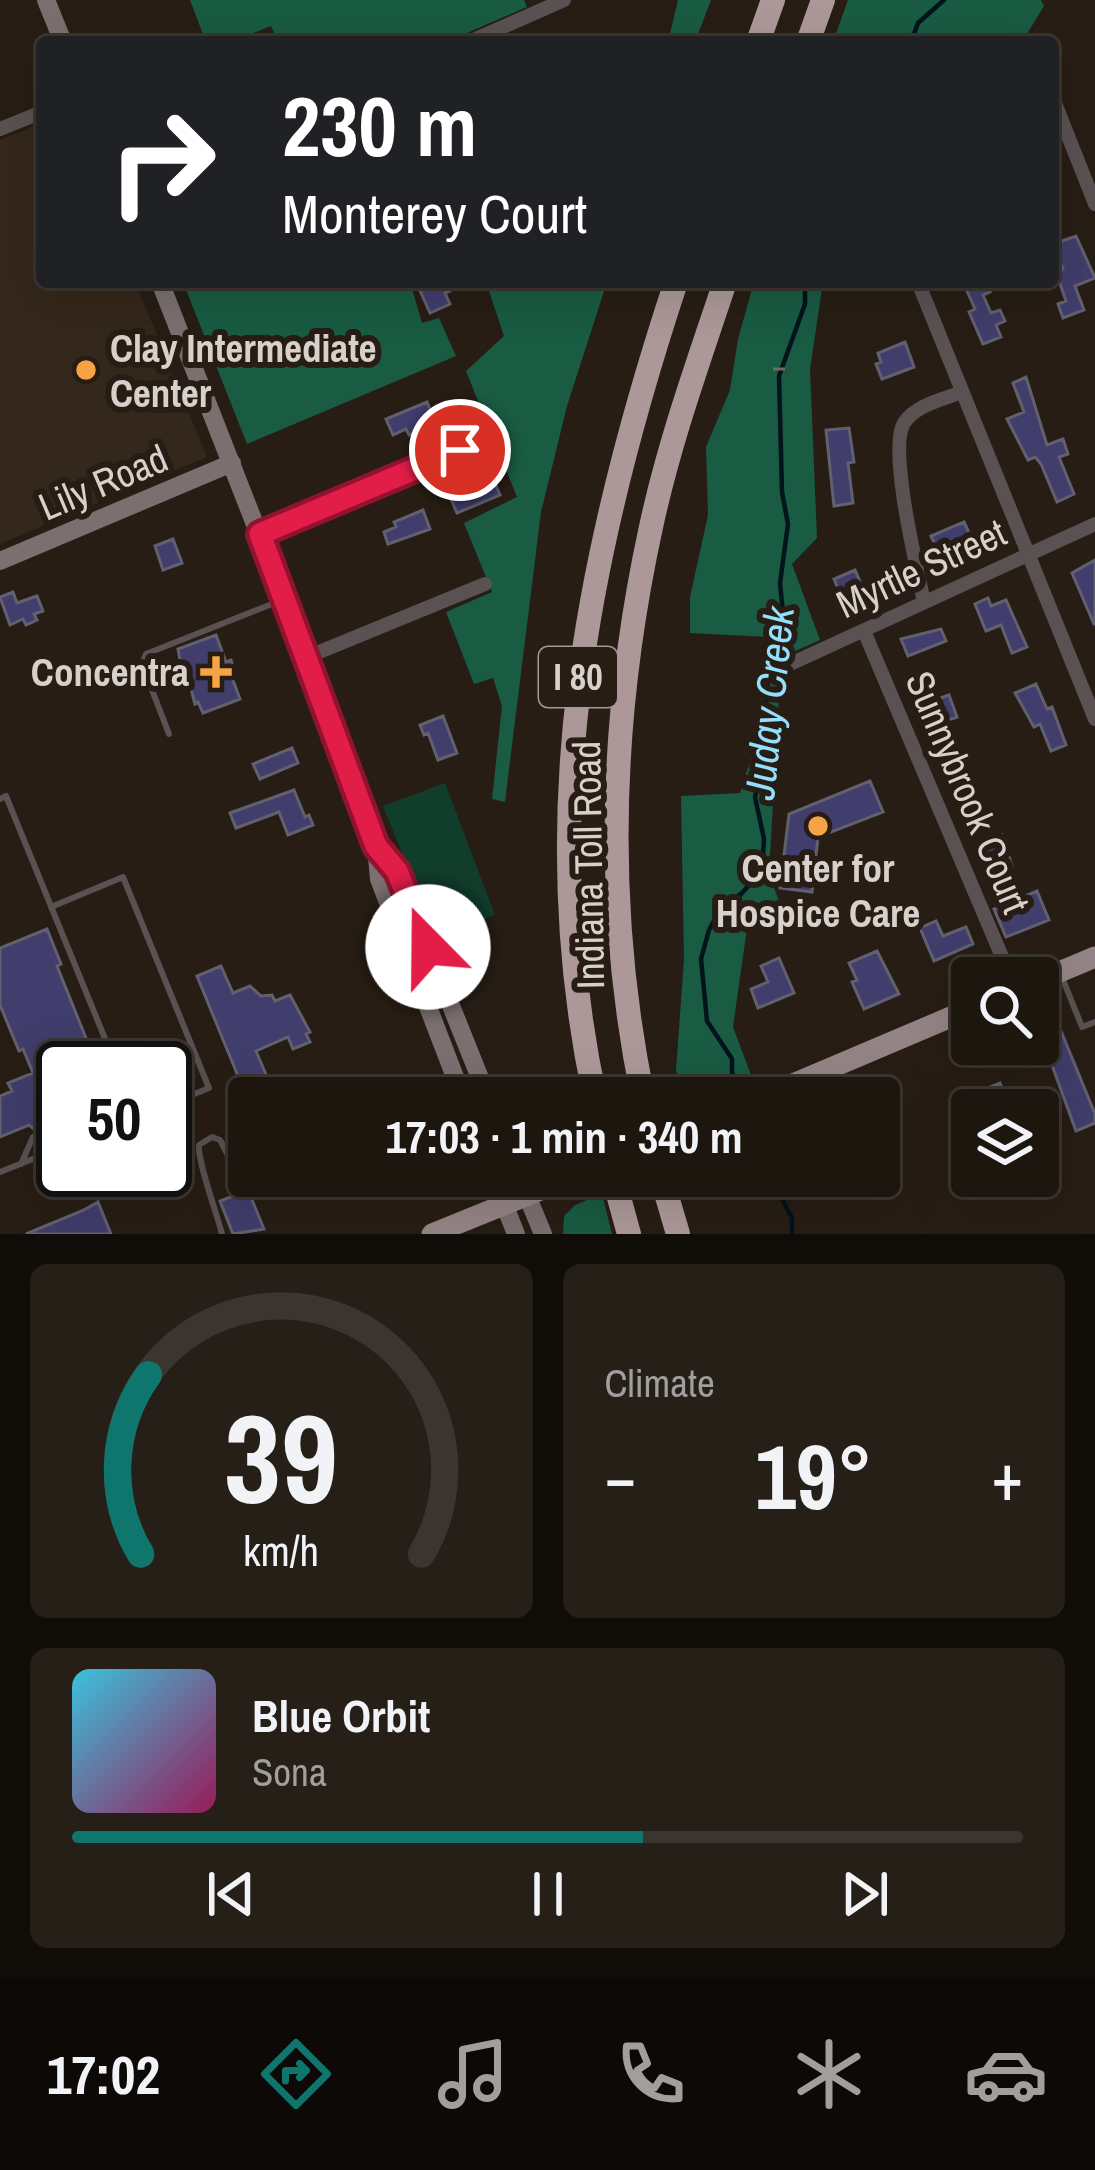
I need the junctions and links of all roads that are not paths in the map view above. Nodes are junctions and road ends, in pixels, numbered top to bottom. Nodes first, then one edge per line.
1 (46, 0) edge
2 (564, 0) edge
3 (772, 0) edge
4 (823, 0) edge
5 (61, 36) edge
6 (483, 36) edge
7 (760, 36) edge
8 (810, 36) edge
9 (1059, 113) edge
10 (36, 114) edge
11 (0, 129) edge
12 (1095, 204) edge
13 (162, 288) edge
14 (674, 288) edge
15 (723, 288) edge
16 (920, 288) edge
17 (962, 392) junction
18 (460, 450) dead end
19 (232, 464) junction
20 (1095, 524) edge
21 (260, 534) junction
22 (1028, 554) junction
23 (0, 561) edge
24 (485, 584) dead end
25 (285, 598) junction
26 (924, 602) junction
27 (864, 631) junction
28 (307, 657) junction
29 (775, 671) dead end
30 (1095, 718) edge
31 (169, 734) dead end
32 (0, 799) edge
33 (376, 846) junction
34 (51, 907) junction
35 (1002, 957) edge
36 (1095, 957) edge
37 (1059, 972) edge
38 (1059, 991) edge
39 (951, 1017) edge
40 (1095, 1022) edge
41 (106, 1041) edge
42 (190, 1041) edge
43 (192, 1046) edge
44 (456, 1077) edge
45 (480, 1077) edge
46 (592, 1077) edge
47 (639, 1077) edge
48 (810, 1077) edge
49 (192, 1095) edge
50 (33, 1137) dead end
51 (228, 1156) edge
52 (36, 1158) edge
53 (21, 1164) junction
54 (0, 1172) edge
55 (502, 1197) edge
56 (513, 1197) edge
57 (528, 1197) edge
58 (619, 1197) edge
59 (666, 1197) edge
60 (505, 1205) junction
61 (627, 1228) edge
62 (222, 1234) edge
63 (433, 1234) edge
64 (516, 1234) edge
65 (543, 1234) edge
66 (678, 1234) edge

1 - 5 main road
2 - 6 street
3 - 7 highway
4 - 8 highway
9 - 12 street
10 - 11 street
13 - 19 main road
14 - 46 highway, Indiana Toll Road / I 80
15 - 47 highway, Indiana Toll Road / I 80
16 - 17 street
17 - 22 street
17 - 26 street
18 - 21 street
19 - 21 main road
19 - 23 main road, Lily Road
20 - 22 street, Myrtle Street
21 - 25 main road
22 - 26 street, Myrtle Street
22 - 30 street
24 - 28 street
25 - 28 main road
25 - 31 lane
26 - 27 street, Myrtle Street
27 - 29 street, Myrtle Street
27 - 35 street, Sunnybrook Court
28 - 33 main road
32 - 34 lane
33 - 44 main road
33 - 45 main road
34 - 41 lane
34 - 42 lane
36 - 37 main road
38 - 40 lane
39 - 48 main road
43 - 49 lane
50 - 53 lane
51 - 62 lane
52 - 53 lane
53 - 54 lane
55 - 60 main road
56 - 60 main road
57 - 65 main road
58 - 61 highway
59 - 66 highway
60 - 63 main road
60 - 64 main road

